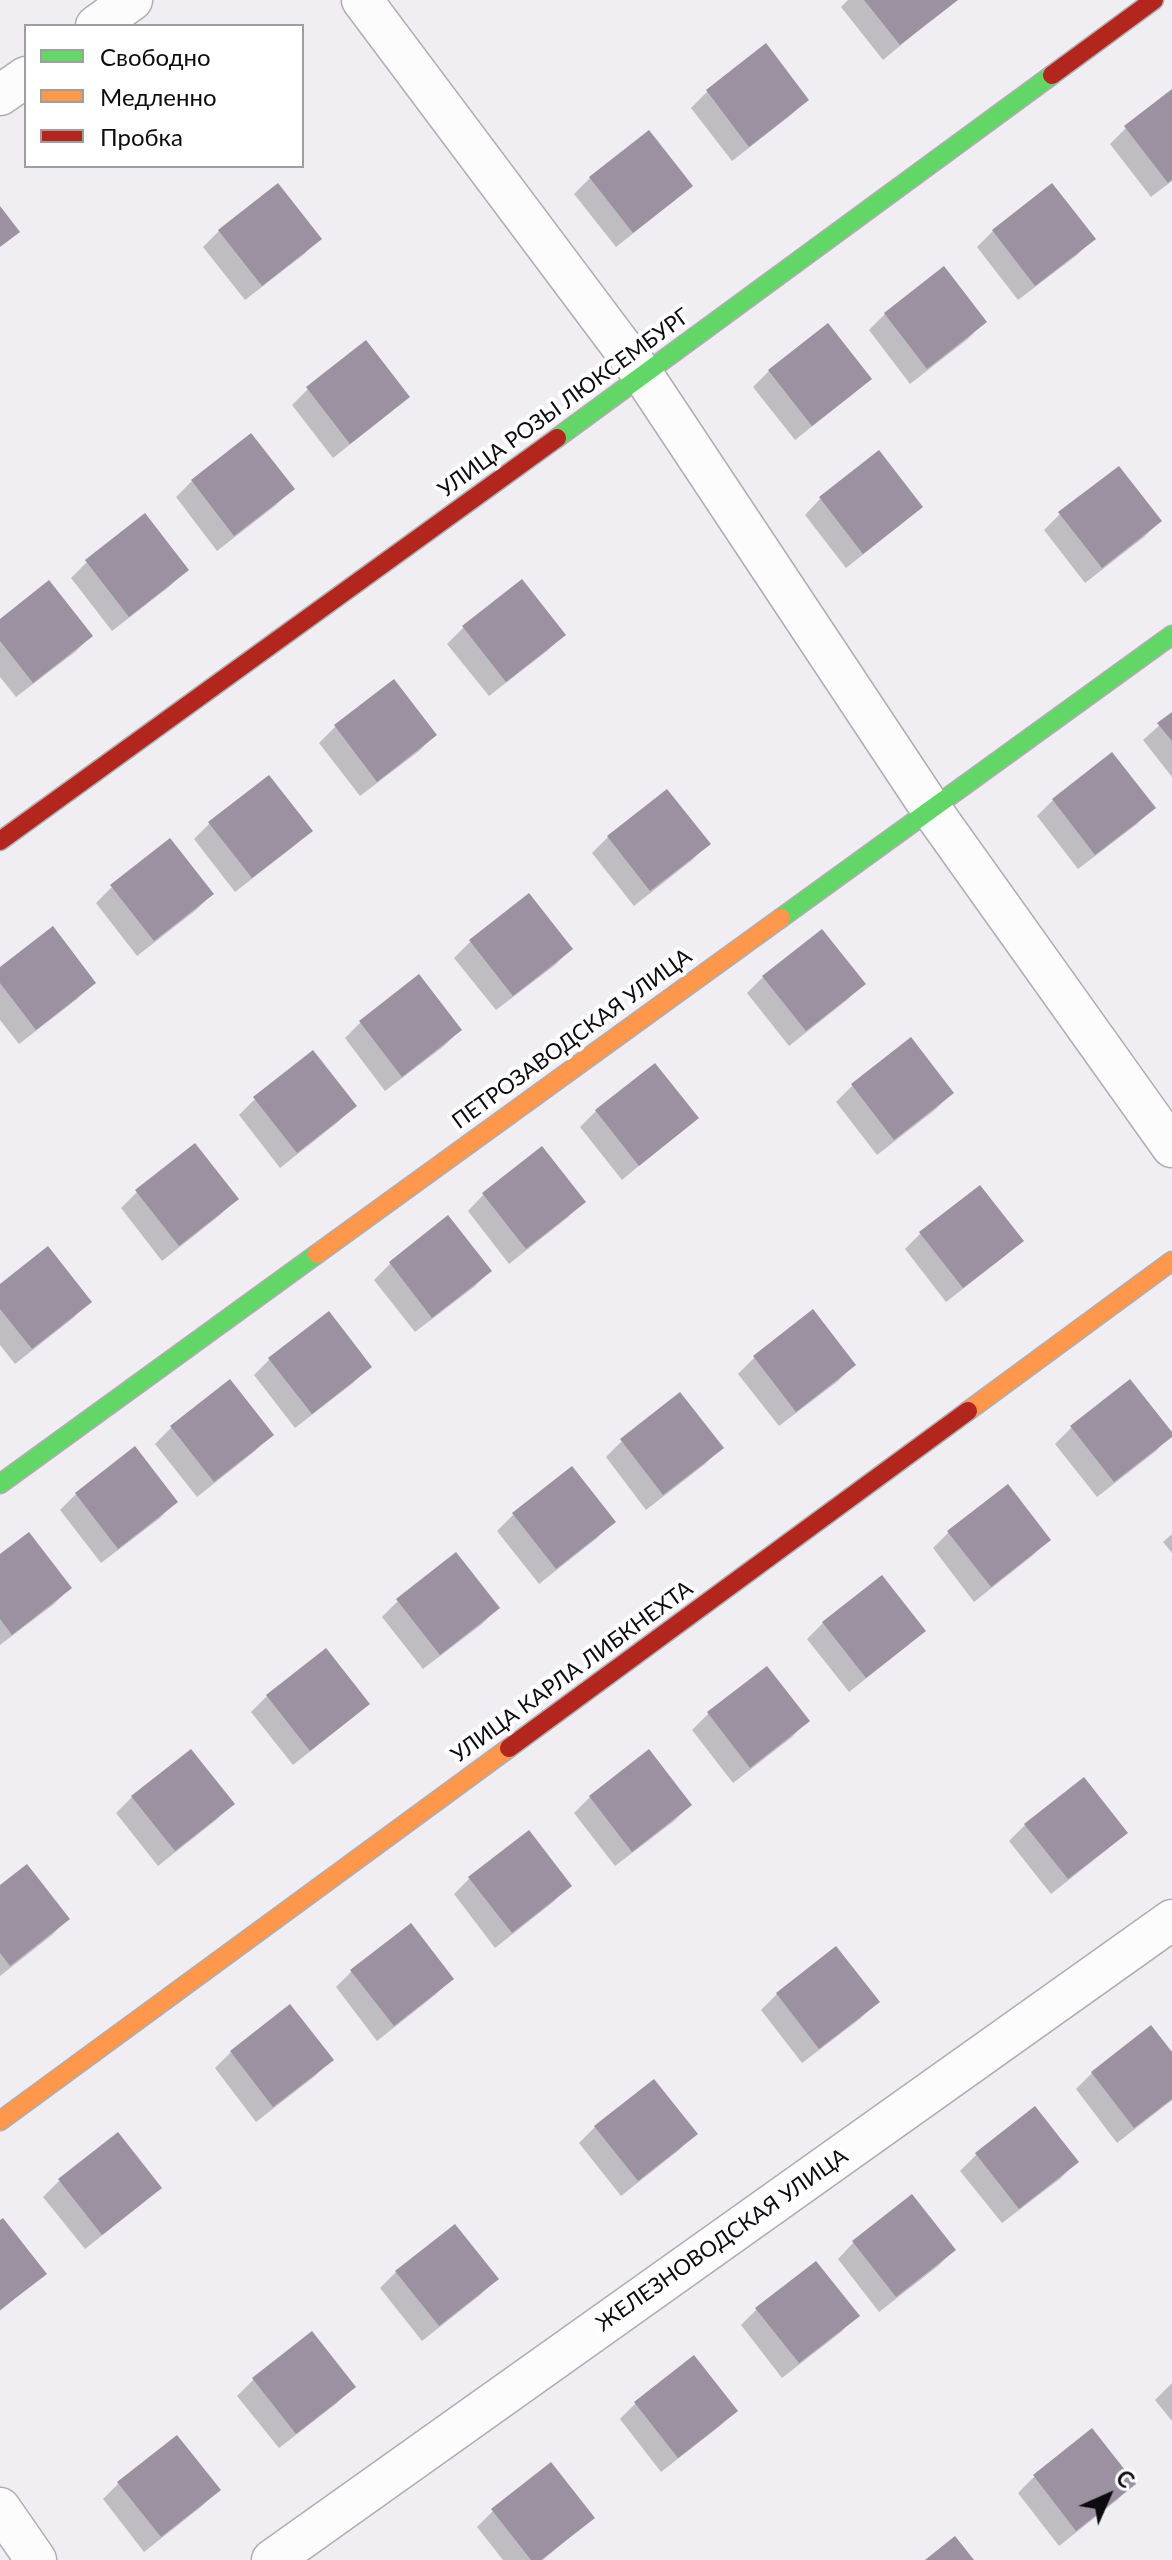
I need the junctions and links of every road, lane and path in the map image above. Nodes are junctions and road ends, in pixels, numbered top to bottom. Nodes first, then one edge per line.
1 (132, 0) edge
2 (362, 0) edge
3 (1154, 0) edge
4 (99, 24) edge
5 (24, 78) edge
6 (0, 95) edge
7 (643, 375) junction
8 (1172, 635) edge
9 (931, 809) junction
10 (0, 841) edge
11 (1172, 1147) edge
12 (1172, 1261) edge
13 (0, 1484) edge
14 (1172, 1920) edge
15 (0, 2121) edge
16 (0, 2508) edge
17 (36, 2560) edge
18 (272, 2560) edge

1 - 4 street
2 - 7 street
3 - 7 street, УЛИЦА РОЗЫ ЛЮКСЕМБУРГ
5 - 6 street
7 - 9 street
7 - 10 street, УЛИЦА РОЗЫ ЛЮКСЕМБУРГ
8 - 9 street, ПЕТРОЗАВОДСКАЯ УЛИЦА
9 - 11 street
9 - 13 street, ПЕТРОЗАВОДСКАЯ УЛИЦА
12 - 15 street, УЛИЦА КАРЛА ЛИБКНЕХТА
14 - 18 street, ЖЕЛЕЗНОВОДСКАЯ УЛИЦА
16 - 17 street

